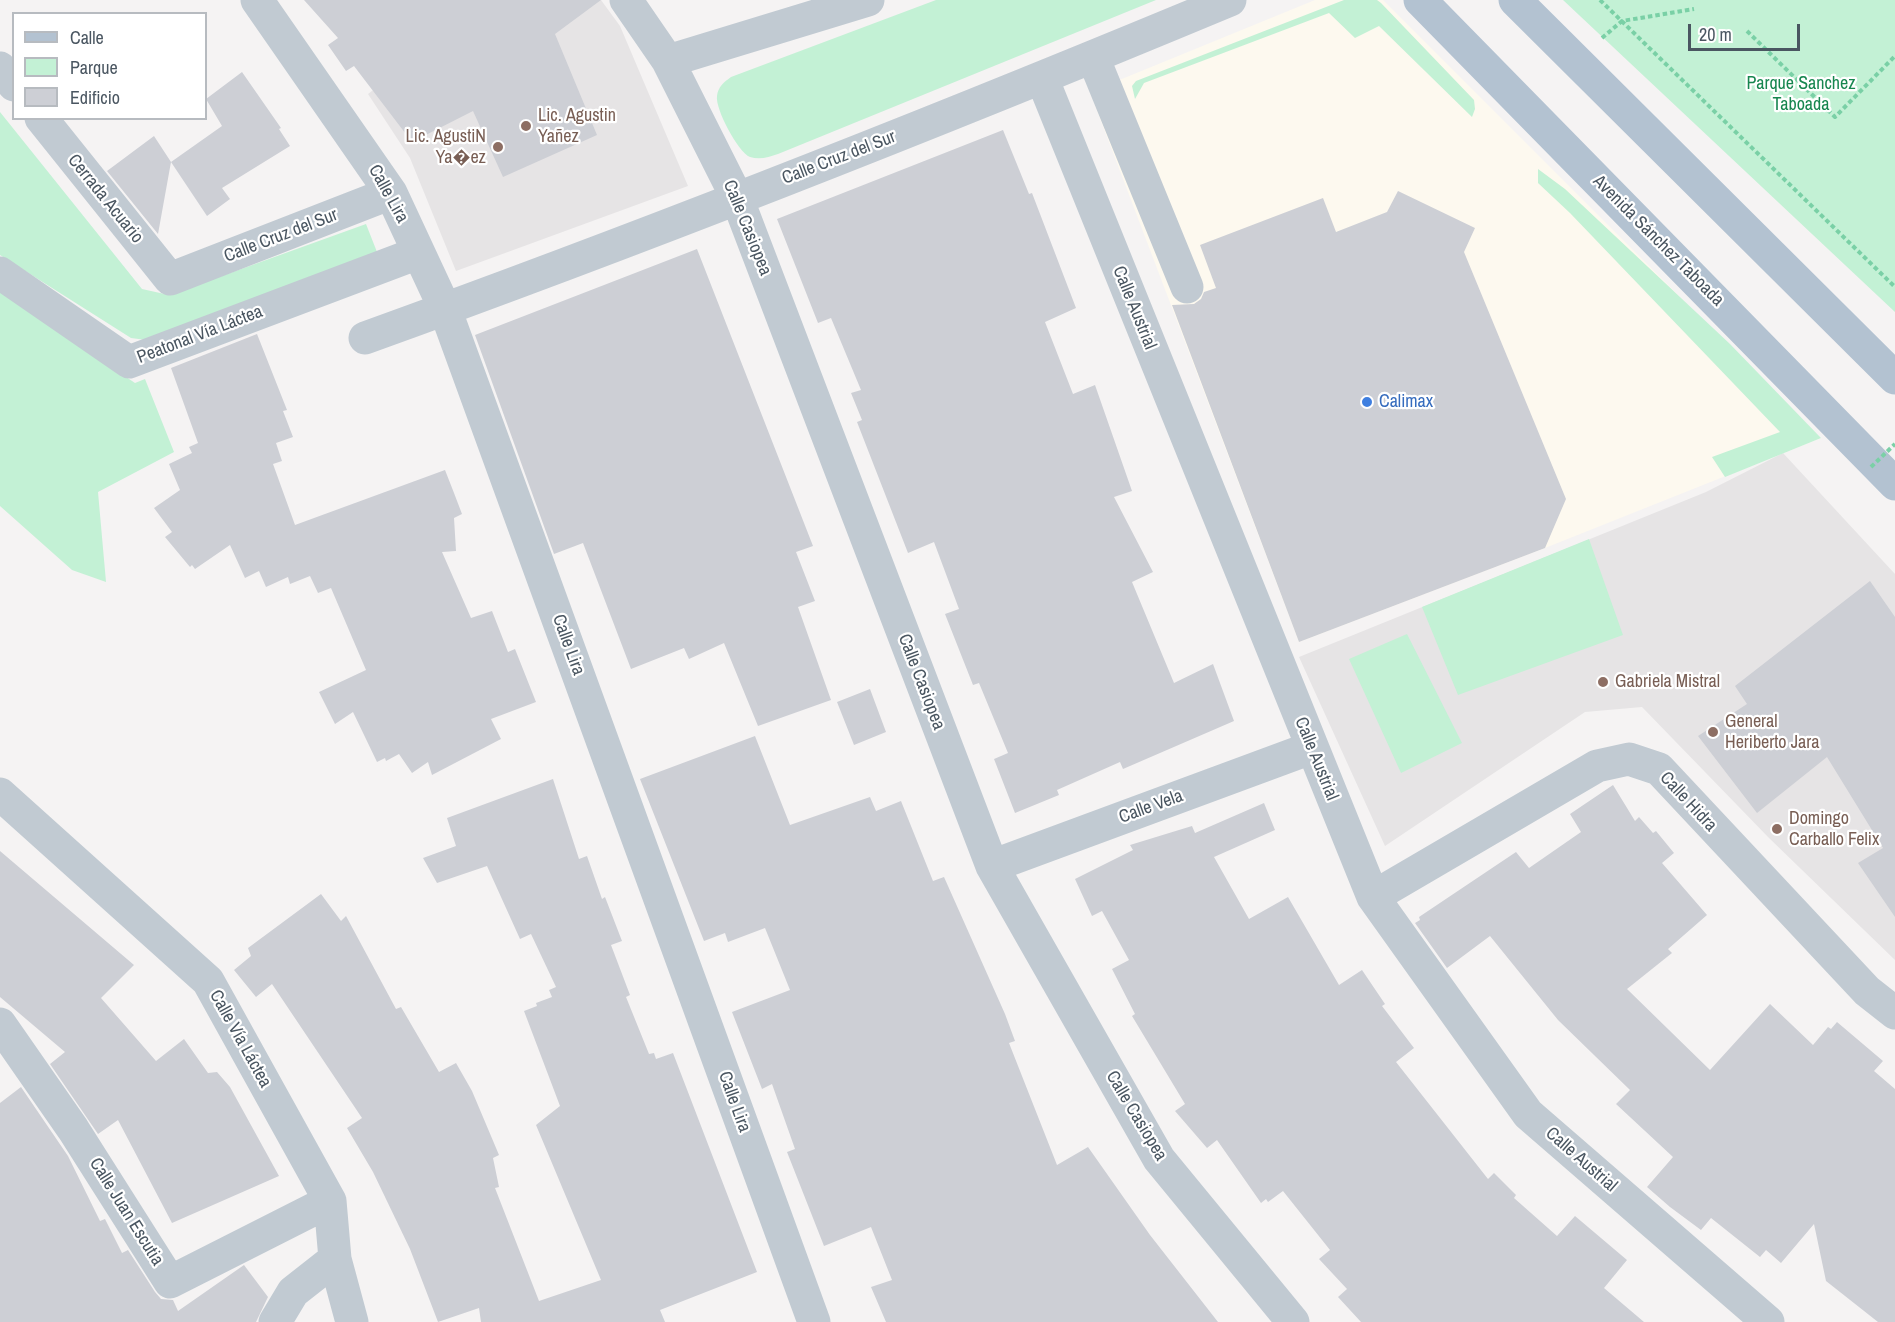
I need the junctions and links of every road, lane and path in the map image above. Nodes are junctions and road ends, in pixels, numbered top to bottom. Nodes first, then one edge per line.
1 (257, 0) edge
2 (626, 0) edge
3 (868, 0) edge
4 (1230, 0) edge
5 (1420, 0) edge
6 (1515, 0) edge
7 (1600, 0) edge
8 (1694, 9) dead end
9 (1622, 21) junction
10 (1747, 30) dead end
11 (1895, 56) edge
12 (1093, 57) junction
13 (1575, 60) junction
14 (668, 61) junction
15 (0, 68) edge
16 (1042, 78) junction
17 (12, 83) edge
18 (43, 120) edge
19 (391, 193) junction
20 (736, 198) junction
21 (418, 253) junction
22 (0, 273) edge
23 (170, 279) joint
24 (1187, 286) dead end
25 (1895, 286) edge
26 (446, 309) junction
27 (365, 338) dead end
28 (1895, 378) edge
29 (1895, 444) edge
30 (1883, 475) edge
31 (1311, 748) junction
32 (0, 794) edge
33 (992, 866) junction
34 (1373, 897) junction
35 (1895, 1013) edge
36 (0, 1024) edge
37 (330, 1201) junction
38 (335, 1259) junction
39 (275, 1322) edge
40 (352, 1322) edge
41 (814, 1322) edge
42 (1293, 1322) edge
43 (1767, 1322) edge

1 - 19 street, Calle Lira
2 - 14 street, Calle Casiopea
3 - 14 street
4 - 12 street, Calle Cruz del Sur
5 - 30 main road, Avenida Sánchez Taboada
6 - 13 main road
7 - 9 path
8 - 9 path
9 - 13 path
9 - 25 path
10 - 11 path
12 - 16 street, Calle Cruz del Sur
12 - 24 street
13 - 28 main road
14 - 20 street, Calle Casiopea
15 - 17 street
16 - 20 street, Calle Cruz del Sur
16 - 31 street, Calle Austrial
18 - 23 street, Cerrada Acuario
19 - 21 street, Calle Lira
19 - 23 street, Calle Cruz del Sur
20 - 26 street, Calle Cruz del Sur
20 - 33 street, Calle Casiopea
21 - 22 street, Peatonal Vía Láctea
21 - 26 street, Calle Lira
26 - 27 street, Calle Cruz del Sur
26 - 41 street, Calle Lira
29 - 30 path, bridge
31 - 33 street, Calle Vela
31 - 34 street, Calle Austrial
32 - 37 street, Calle Vía Láctea
33 - 42 street, Calle Casiopea
34 - 35 street, Calle Hidra
34 - 43 street, Calle Austrial
36 - 37 street, Calle Juan Escutia
37 - 38 street, Calle Vía Láctea
38 - 39 street
38 - 40 street, Calle Vía Láctea

